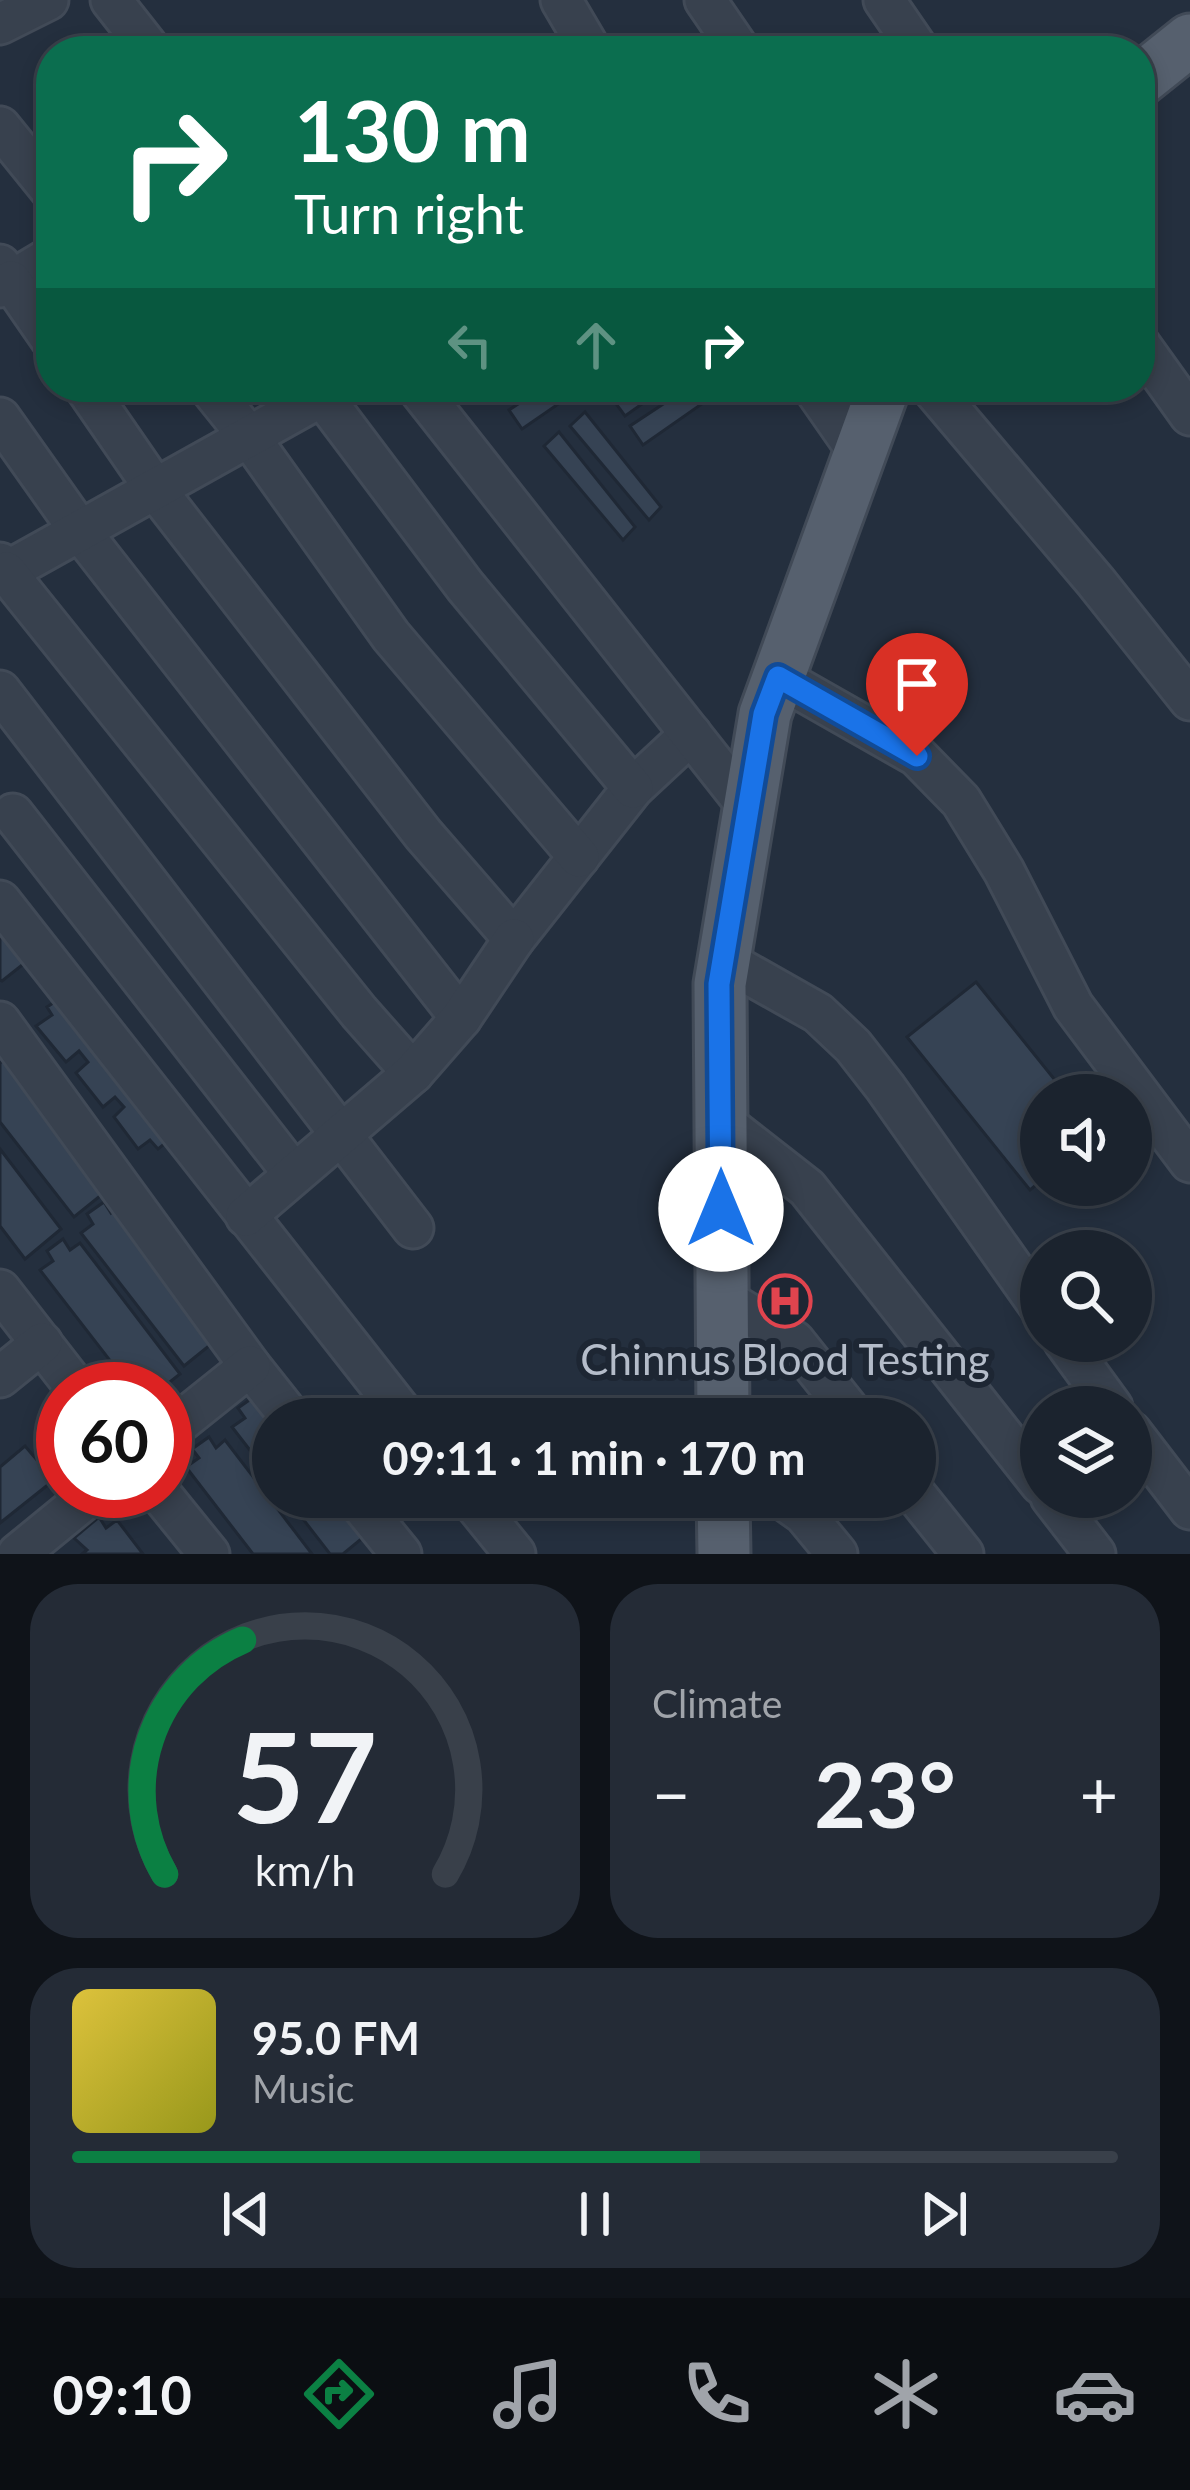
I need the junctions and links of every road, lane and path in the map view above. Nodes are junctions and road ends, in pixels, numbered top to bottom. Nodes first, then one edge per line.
1 (48, 0) edge
2 (111, 0) edge
3 (561, 0) edge
4 (705, 0) edge
5 (884, 0) edge
6 (0, 24) edge
7 (140, 36) edge
8 (583, 36) edge
9 (730, 36) edge
10 (909, 36) edge
11 (0, 127) edge
12 (36, 171) edge
13 (36, 264) edge
14 (4, 278) edge
15 (36, 320) edge
16 (1155, 366) edge
17 (95, 402) edge
18 (221, 402) edge
19 (312, 402) edge
20 (337, 402) edge
21 (429, 402) edge
22 (823, 402) edge
23 (878, 402) edge
24 (944, 402) edge
25 (1190, 415) edge
26 (0, 418) edge
27 (250, 437) junction
28 (859, 453) junction
29 (156, 490) junction
30 (80, 531) junction
31 (3, 568) edge
32 (778, 677) junction
33 (0, 691) edge
34 (1190, 700) edge
35 (691, 734) junction
36 (633, 788) junction
37 (748, 808) junction
38 (13, 814) dead end
39 (579, 856) junction
40 (0, 902) edge
41 (514, 939) junction
42 (724, 960) junction
43 (461, 1018) junction
44 (11, 1024) edge
45 (413, 1073) junction
46 (720, 1120) junction
47 (341, 1134) junction
48 (1190, 1162) edge
49 (294, 1174) junction
50 (246, 1216) junction
51 (412, 1228) dead end
52 (1020, 1278) edge
53 (0, 1290) edge
54 (722, 1298) junction
55 (42, 1343) junction
56 (56, 1362) edge
57 (250, 1366) junction
58 (0, 1377) edge
59 (275, 1398) edge
60 (390, 1398) edge
61 (723, 1398) edge
62 (839, 1398) edge
63 (192, 1413) edge
64 (1020, 1457) edge
65 (1152, 1459) edge
66 (1190, 1509) edge
67 (67, 1518) edge
68 (180, 1518) edge
69 (372, 1518) edge
70 (487, 1518) edge
71 (807, 1518) edge
72 (935, 1518) edge
73 (1067, 1518) edge
74 (34, 1549) edge
75 (209, 1554) edge
76 (400, 1554) edge
77 (515, 1554) edge
78 (837, 1554) edge
79 (963, 1554) edge
80 (1095, 1554) edge

1 - 6 street
2 - 7 street
3 - 8 street
4 - 9 street
5 - 10 street
11 - 12 street
13 - 14 street
14 - 15 street
16 - 25 street
17 - 29 street
18 - 27 street
19 - 27 street
20 - 36 street
21 - 35 street
22 - 28 street
23 - 28 main road
24 - 34 street
26 - 30 street
27 - 29 street
27 - 39 street
28 - 32 main road
29 - 30 street
29 - 41 street
30 - 31 street
30 - 43 street
31 - 45 street
32 - 37 main road
32 - 48 street
33 - 47 street
35 - 36 street
35 - 37 street
36 - 39 street
37 - 42 main road
38 - 49 street
39 - 41 street
40 - 50 street
41 - 43 street
42 - 46 main road
42 - 52 street
43 - 45 street
44 - 57 street
45 - 47 street
46 - 54 main road
46 - 64 street
47 - 49 street
47 - 51 street
49 - 50 street
50 - 60 street
53 - 55 street
54 - 61 main road
54 - 62 street
55 - 56 street
55 - 58 street
57 - 59 street
57 - 63 street
65 - 66 street
67 - 74 street
68 - 75 street
69 - 76 street
70 - 77 street
71 - 78 street
72 - 79 street
73 - 80 street

